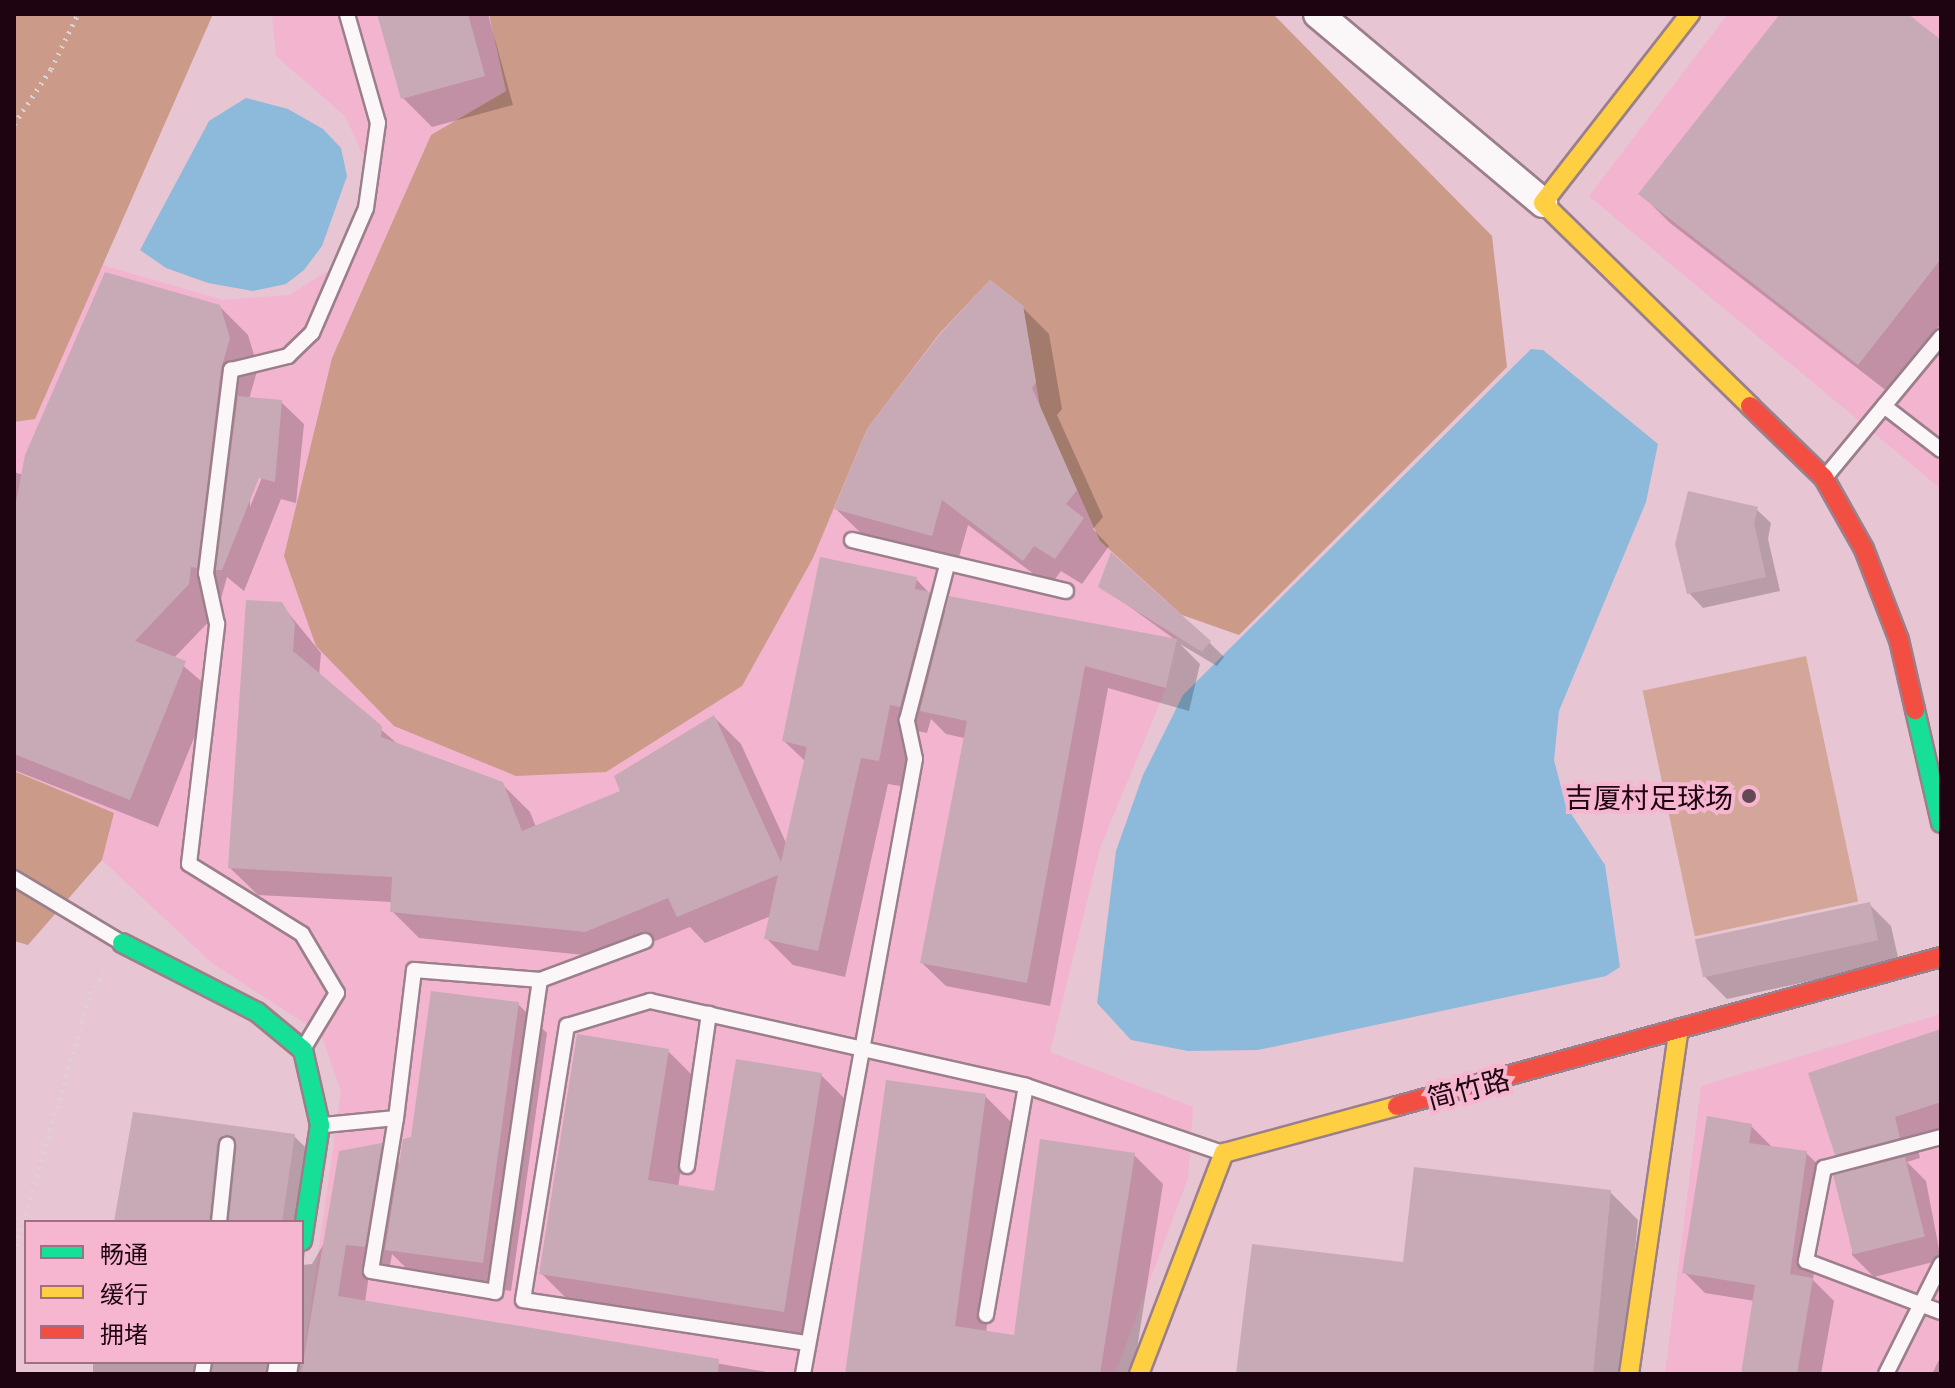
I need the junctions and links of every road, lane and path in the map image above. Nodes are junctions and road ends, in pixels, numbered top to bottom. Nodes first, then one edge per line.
1 (78, 14) edge
2 (347, 14) edge
3 (1318, 14) edge
4 (1690, 14) edge
5 (14, 124) edge
6 (1543, 203) junction
7 (1941, 337) edge
8 (1884, 406) junction
9 (1941, 450) edge
10 (1824, 478) junction
11 (852, 540) dead end
12 (947, 565) junction
13 (1066, 591) dead end
14 (1941, 823) edge
15 (14, 878) edge
16 (645, 941) dead end
17 (122, 943) junction
18 (1941, 957) edge
19 (540, 980) junction
20 (709, 1014) junction
21 (1679, 1029) junction
22 (303, 1050) junction
23 (864, 1050) junction
24 (1026, 1086) junction
25 (396, 1118) junction
26 (320, 1125) junction
27 (1941, 1137) edge
28 (227, 1144) dead end
29 (1224, 1153) junction
30 (687, 1166) dead end
31 (219, 1220) edge
32 (304, 1228) edge
33 (14, 1253) edge
34 (1941, 1264) edge
35 (1922, 1303) junction
36 (1941, 1312) edge
37 (986, 1315) dead end
38 (807, 1343) junction
39 (803, 1374) edge
40 (1139, 1374) edge
41 (1629, 1374) edge
42 (1886, 1374) edge

1 - 5 path
2 - 22 lane
3 - 6 street
4 - 6 street
6 - 10 street
7 - 8 lane
8 - 9 lane
8 - 10 lane
10 - 14 street
11 - 12 lane
12 - 13 lane
12 - 23 lane
15 - 17 lane
16 - 19 lane
17 - 22 street
17 - 33 path
18 - 21 street, 简竹路
19 - 25 lane
19 - 25 lane
20 - 23 lane
20 - 30 lane
20 - 38 lane
21 - 29 street, 简竹路
21 - 41 street
22 - 26 street
23 - 24 lane
23 - 38 lane
24 - 29 lane
24 - 37 lane
25 - 26 lane
26 - 32 street
27 - 35 lane
28 - 31 lane
29 - 40 street
34 - 35 lane
35 - 36 lane
35 - 42 lane
38 - 39 lane

